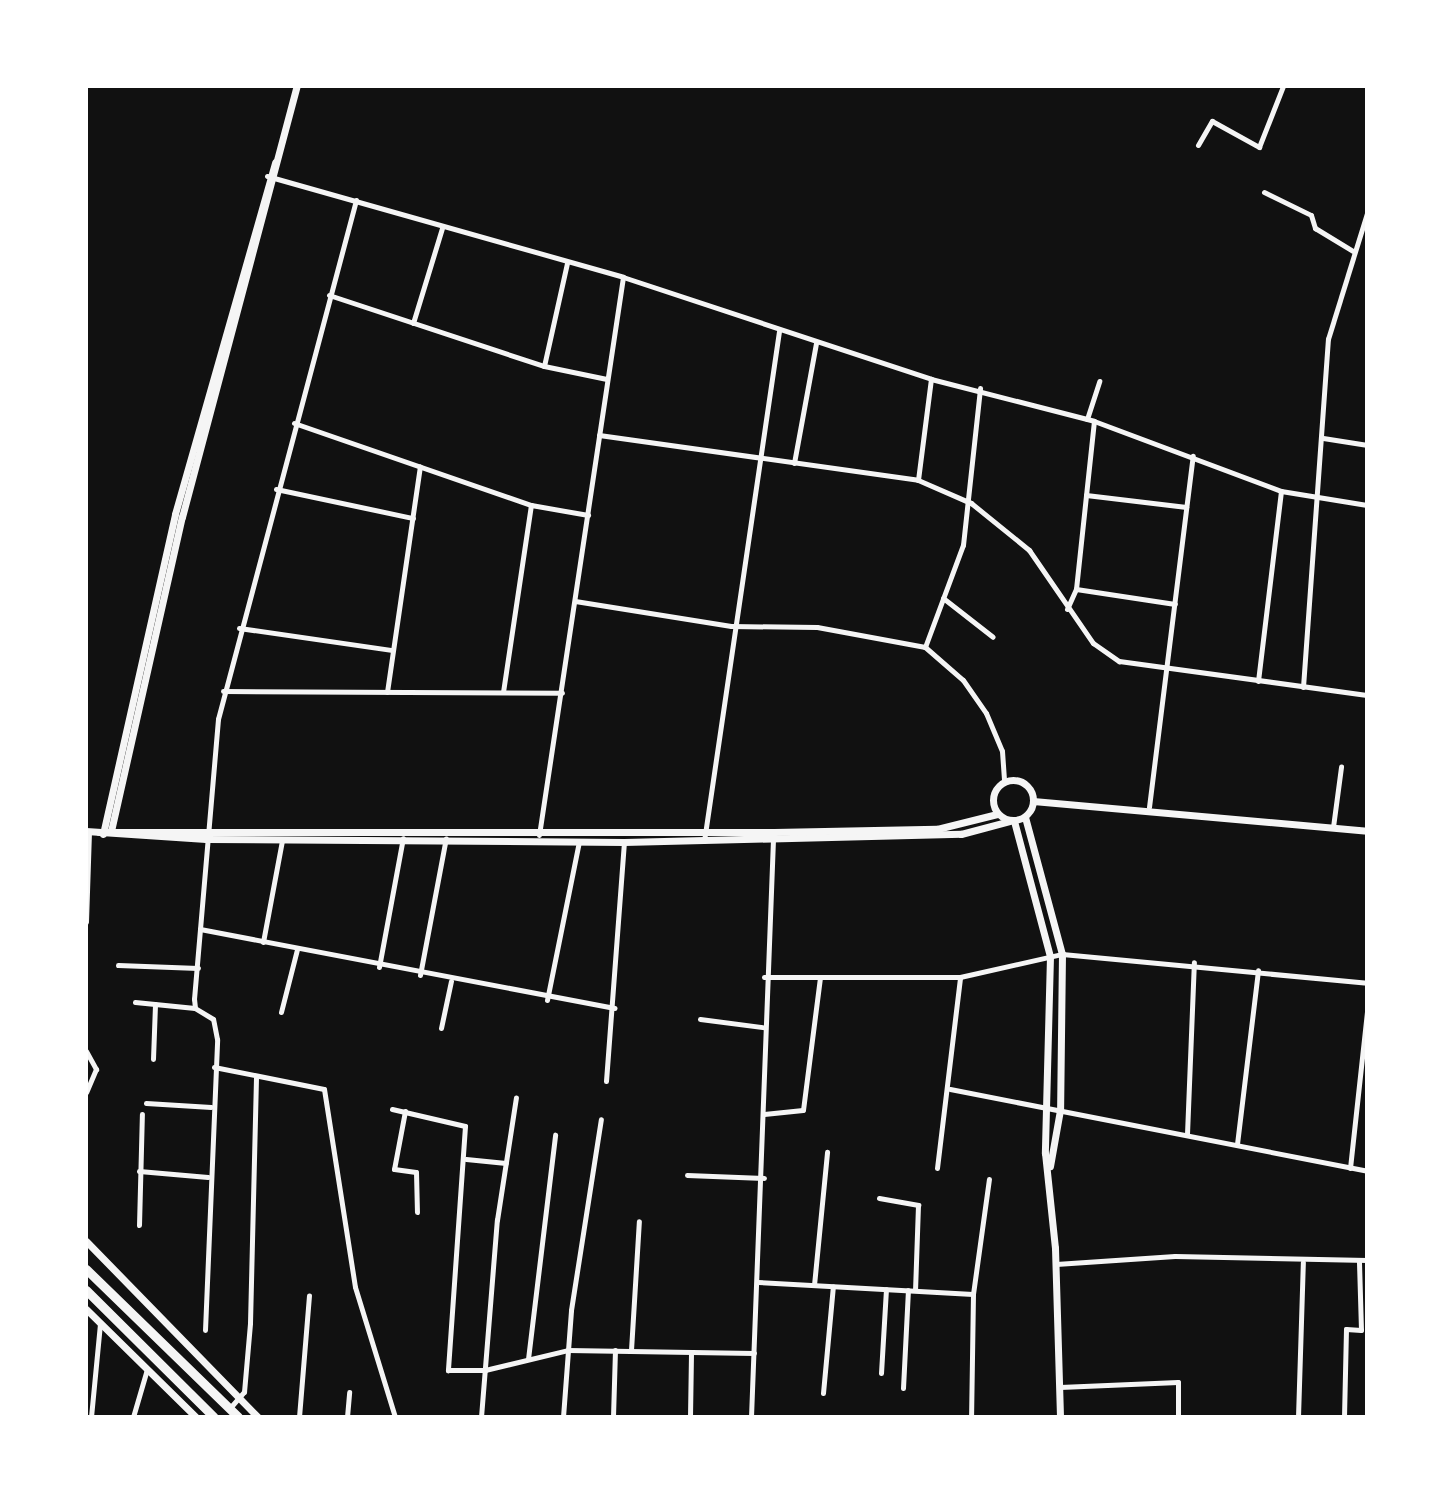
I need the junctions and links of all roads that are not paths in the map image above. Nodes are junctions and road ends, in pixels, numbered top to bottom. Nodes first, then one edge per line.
1 (297, 86) edge
2 (1283, 86) edge
3 (1198, 145) dead end
4 (271, 177) junction
5 (1264, 192) dead end
6 (356, 200) junction
7 (1367, 213) edge
8 (442, 228) junction
9 (1353, 251) junction
10 (567, 263) junction
11 (623, 277) junction
12 (330, 295) junction
13 (414, 323) junction
14 (779, 331) junction
15 (816, 342) junction
16 (544, 366) junction
17 (607, 379) junction
18 (931, 379) junction
19 (1099, 381) dead end
20 (980, 388) junction
21 (1087, 419) junction
22 (1094, 421) junction
23 (294, 423) junction
24 (599, 435) junction
25 (1323, 438) junction
26 (1367, 445) edge
27 (1193, 456) junction
28 (756, 458) junction
29 (794, 463) junction
30 (420, 466) junction
31 (918, 480) junction
32 (276, 489) junction
33 (1281, 491) junction
34 (1086, 495) junction
35 (1315, 495) junction
36 (971, 503) junction
37 (531, 505) junction
38 (1367, 505) edge
39 (1186, 508) junction
40 (588, 516) junction
41 (413, 518) junction
42 (1076, 589) junction
43 (943, 598) junction
44 (575, 601) junction
45 (1175, 604) junction
46 (1068, 609) junction
47 (153, 620) junction
48 (731, 625) junction
49 (239, 628) junction
50 (993, 636) dead end
51 (925, 647) junction
52 (392, 650) junction
53 (1166, 670) junction
54 (1258, 681) junction
55 (1303, 687) junction
56 (223, 691) junction
57 (387, 692) junction
58 (503, 692) junction
59 (562, 693) junction
60 (1367, 695) edge
61 (126, 708) junction
62 (135, 710) junction
63 (1340, 767) dead end
64 (1004, 782) junction
65 (1033, 801) junction
66 (1149, 807) junction
67 (997, 814) junction
68 (1025, 817) junction
69 (1012, 821) junction
70 (1333, 827) junction
71 (206, 830) junction
72 (88, 831) edge
73 (1367, 831) edge
74 (105, 832) junction
75 (539, 833) junction
76 (867, 834) junction
77 (705, 837) junction
78 (403, 838) junction
79 (206, 839) junction
80 (446, 839) junction
81 (282, 840) junction
82 (773, 840) junction
83 (538, 842) junction
84 (579, 842) junction
85 (624, 842) junction
86 (86, 922) edge
87 (200, 929) junction
88 (263, 942) junction
89 (297, 949) junction
90 (1062, 954) junction
91 (1050, 956) junction
92 (1194, 962) junction
93 (118, 965) dead end
94 (379, 967) junction
95 (198, 968) junction
96 (1258, 970) junction
97 (420, 975) junction
98 (764, 977) junction
99 (820, 977) junction
100 (960, 977) junction
101 (451, 981) junction
102 (1367, 982) edge
103 (547, 1000) junction
104 (135, 1002) dead end
105 (155, 1004) junction
106 (195, 1008) junction
107 (615, 1008) junction
108 (1367, 1012) edge
109 (281, 1013) dead end
110 (700, 1019) dead end
111 (762, 1027) junction
112 (442, 1028) dead end
113 (86, 1051) edge
114 (153, 1059) dead end
115 (215, 1067) junction
116 (256, 1078) junction
117 (606, 1081) dead end
118 (950, 1089) junction
119 (86, 1092) edge
120 (516, 1097) dead end
121 (146, 1103) dead end
122 (211, 1107) junction
123 (1047, 1107) junction
124 (392, 1109) dead end
125 (1060, 1110) junction
126 (405, 1111) junction
127 (142, 1114) dead end
128 (764, 1114) junction
129 (601, 1119) dead end
130 (1187, 1134) junction
131 (555, 1135) dead end
132 (1237, 1144) junction
133 (827, 1152) dead end
134 (466, 1159) junction
135 (506, 1163) junction
136 (1050, 1166) junction
137 (937, 1168) dead end
138 (1350, 1168) junction
139 (139, 1171) junction
140 (1367, 1171) edge
141 (687, 1175) dead end
142 (208, 1177) junction
143 (764, 1178) junction
144 (989, 1179) dead end
145 (879, 1198) dead end
146 (417, 1212) dead end
147 (639, 1221) dead end
148 (139, 1225) dead end
149 (86, 1241) edge
150 (1359, 1261) junction
151 (1367, 1261) edge
152 (1303, 1262) junction
153 (1056, 1264) junction
154 (86, 1269) edge
155 (758, 1282) junction
156 (814, 1285) junction
157 (833, 1286) junction
158 (886, 1289) junction
159 (86, 1290) edge
160 (912, 1290) junction
161 (309, 1294) dead end
162 (973, 1294) junction
163 (86, 1309) edge
164 (100, 1323) junction
165 (205, 1330) dead end
166 (568, 1350) junction
167 (615, 1350) junction
168 (631, 1350) junction
169 (691, 1352) junction
170 (754, 1353) junction
171 (528, 1359) junction
172 (147, 1370) junction
173 (485, 1370) junction
174 (881, 1373) dead end
175 (1060, 1387) junction
176 (903, 1388) dead end
177 (349, 1392) dead end
178 (822, 1393) dead end
179 (240, 1399) junction
180 (229, 1409) junction
181 (91, 1417) edge
182 (133, 1417) edge
183 (196, 1417) edge
184 (214, 1417) edge
185 (238, 1417) edge
186 (258, 1417) edge
187 (299, 1417) edge
188 (347, 1417) edge
189 (395, 1417) edge
190 (481, 1417) edge
191 (563, 1417) edge
192 (613, 1417) edge
193 (690, 1417) edge
194 (751, 1417) edge
195 (971, 1417) edge
196 (1060, 1417) edge
197 (1178, 1417) edge
198 (1297, 1417) edge
199 (1344, 1417) edge

1 - 4 street
2 - 3 street
4 - 6 street
4 - 47 street
5 - 9 street
6 - 8 street
6 - 12 street
7 - 9 street
8 - 10 street
8 - 13 street
9 - 25 street
10 - 11 street
10 - 16 street
11 - 14 street
11 - 17 street
12 - 13 street
12 - 23 street
13 - 16 street
14 - 15 street
14 - 28 street
15 - 18 street
15 - 29 street
16 - 17 street
17 - 24 street
18 - 20 street
18 - 31 street
19 - 21 street
20 - 21 street
20 - 36 street
21 - 22 street
22 - 27 street
22 - 34 street
23 - 30 street
23 - 32 street
24 - 28 street
24 - 40 street
25 - 26 street
25 - 35 street
27 - 33 street
27 - 39 street
28 - 29 street
28 - 48 street
29 - 31 street
30 - 37 street
30 - 41 street
31 - 36 street
32 - 41 street
32 - 49 street
33 - 35 street
33 - 54 street
34 - 39 street
34 - 42 street
35 - 38 street
35 - 55 street
36 - 43 street
36 - 46 street
37 - 40 street
37 - 58 street
39 - 45 street
40 - 44 street
41 - 52 street
42 - 45 street
42 - 46 street
43 - 50 street
43 - 51 street
44 - 48 street
44 - 59 street
45 - 53 street
46 - 53 street
47 - 61 street
47 - 62 street
48 - 51 street
48 - 77 street
49 - 52 street
49 - 56 street
51 - 64 street
52 - 57 street
53 - 54 street
53 - 66 street
54 - 55 street
55 - 60 street
56 - 57 street
56 - 71 street
57 - 58 street
58 - 59 street
59 - 75 street
61 - 62 street
61 - 74 street
62 - 74 street
63 - 70 street
64 - 65 street
64 - 67 street
65 - 66 street
65 - 68 street
66 - 70 street
67 - 69 street
67 - 76 street
68 - 69 street
68 - 90 street
69 - 76 street
69 - 91 street
70 - 73 street
71 - 74 street
71 - 78 street
71 - 79 street
72 - 74 street
72 - 86 street
74 - 79 street
75 - 77 street
75 - 80 street
75 - 83 street
76 - 77 street
76 - 82 street
77 - 82 street
77 - 85 street
78 - 80 street
78 - 81 street
78 - 94 street
79 - 81 street
79 - 87 street
80 - 83 street
80 - 97 street
81 - 88 street
82 - 98 street
83 - 84 street
84 - 85 street
84 - 103 street
85 - 107 street
87 - 88 street
87 - 95 street
88 - 89 street
89 - 94 street
89 - 109 street
90 - 91 street
90 - 92 street
90 - 125 street
91 - 100 street
91 - 123 street
92 - 96 street
92 - 130 street
93 - 95 street
94 - 97 street
95 - 106 street
96 - 102 street
96 - 132 street
97 - 101 street
98 - 99 street
98 - 111 street
99 - 100 street
99 - 128 street
100 - 118 street
101 - 103 street
101 - 112 street
103 - 107 street
104 - 105 street
105 - 106 street
105 - 114 street
106 - 115 street
107 - 117 street
108 - 138 street
110 - 111 street
111 - 128 street
113 - 119 street
115 - 116 street
115 - 122 street
116 - 179 street
116 - 189 street
118 - 123 street
118 - 137 street
120 - 135 street
121 - 122 street
122 - 142 street
123 - 125 street
123 - 136 street
124 - 126 street
125 - 130 street
125 - 136 street
126 - 134 street
126 - 146 street
127 - 139 street
128 - 143 street
129 - 166 street
130 - 132 street
131 - 171 street
132 - 138 street
133 - 156 street
134 - 135 street
134 - 173 street
135 - 173 street
136 - 153 street
138 - 140 street
139 - 142 street
139 - 148 street
141 - 143 street
142 - 165 street
143 - 155 street
144 - 162 street
145 - 160 street
147 - 168 street
149 - 179 street
150 - 151 street
150 - 152 street
150 - 199 street
152 - 153 street
152 - 198 street
153 - 175 street
154 - 180 main road
155 - 156 street
155 - 170 street
156 - 157 street
157 - 158 street
157 - 178 street
158 - 160 street
158 - 174 street
159 - 184 main road
160 - 162 street
160 - 176 street
161 - 187 street
162 - 195 street
163 - 164 street
164 - 172 street
164 - 181 street
166 - 167 street
166 - 171 street
166 - 191 street
167 - 168 street
167 - 192 street
168 - 169 street
169 - 170 street
169 - 193 street
170 - 194 street
171 - 173 street
172 - 182 street
172 - 183 street
173 - 190 street
175 - 196 street
175 - 197 street
177 - 188 street
179 - 180 street
179 - 186 street
180 - 185 main road

